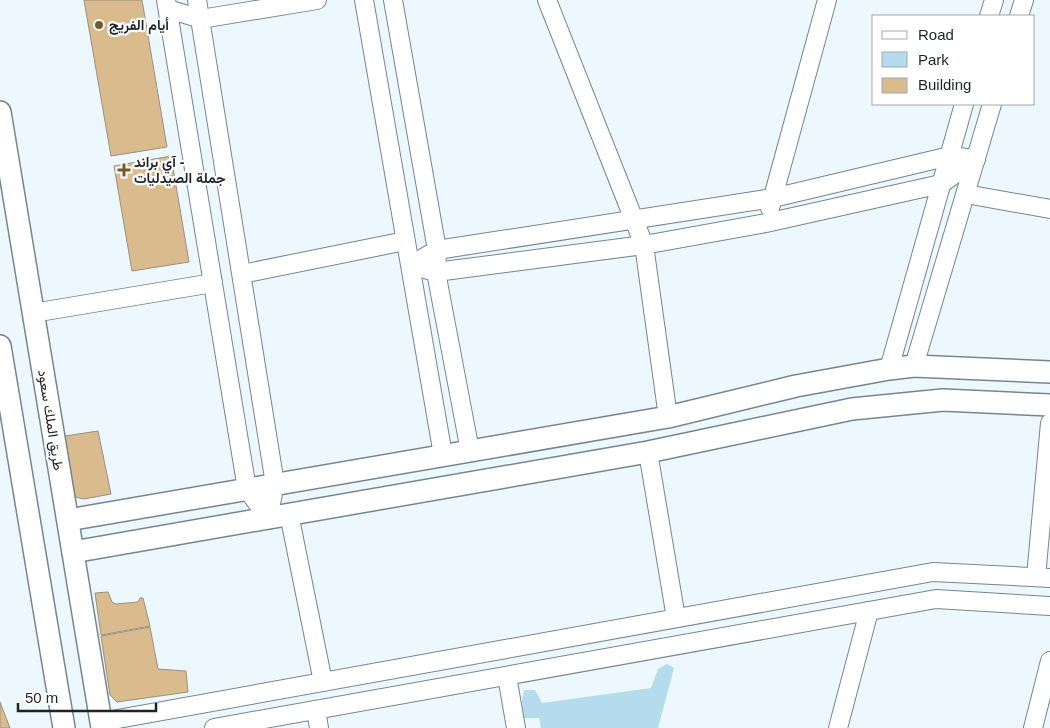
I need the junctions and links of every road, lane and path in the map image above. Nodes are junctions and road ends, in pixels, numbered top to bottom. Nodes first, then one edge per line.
1 (197, 0) edge
2 (316, 0) edge
3 (364, 0) edge
4 (393, 0) edge
5 (547, 0) edge
6 (827, 0) edge
7 (994, 0) edge
8 (1024, 0) edge
9 (172, 3) edge
10 (989, 15) edge
11 (1019, 15) edge
12 (200, 19) junction
13 (964, 105) edge
14 (992, 105) edge
15 (0, 112) edge
16 (950, 156) junction
17 (976, 159) junction
18 (941, 184) junction
19 (966, 194) junction
20 (773, 198) junction
21 (1050, 209) edge
22 (634, 219) junction
23 (766, 223) junction
24 (406, 241) junction
25 (644, 245) junction
26 (437, 250) junction
27 (411, 265) junction
28 (436, 272) junction
29 (242, 274) junction
30 (213, 283) junction
31 (33, 313) junction
32 (0, 346) edge
33 (914, 366) junction
34 (890, 369) junction
35 (1050, 372) edge
36 (1050, 405) edge
37 (668, 416) junction
38 (1050, 423) edge
39 (470, 451) junction
40 (648, 452) junction
41 (443, 455) junction
42 (275, 484) junction
43 (247, 489) junction
44 (289, 514) junction
45 (268, 518) junction
46 (68, 520) junction
47 (73, 552) junction
48 (1043, 577) edge
49 (1050, 606) edge
50 (869, 611) junction
51 (676, 618) junction
52 (1050, 661) edge
53 (507, 676) junction
54 (323, 682) junction
55 (316, 710) junction
56 (286, 722) edge
57 (102, 725) edge
58 (64, 728) edge
59 (214, 728) edge
60 (319, 728) edge
61 (516, 728) edge
62 (838, 728) edge
63 (1033, 728) edge

1 - 12 street
2 - 12 street
3 - 24 street
4 - 26 street
5 - 22 street
6 - 20 street
7 - 10 street
8 - 11 street
9 - 12 street
9 - 30 street
12 - 29 street
13 - 16 street
14 - 17 street
15 - 31 street, طريق الملك سعود
16 - 17 street
16 - 18 street
16 - 20 street
17 - 18 street
17 - 19 street
18 - 23 street
18 - 34 street
19 - 21 street
19 - 33 street
20 - 22 street
20 - 23 street
22 - 25 street
22 - 26 street
23 - 25 street
24 - 27 street
24 - 29 street
25 - 28 street
25 - 37 street
26 - 27 street
26 - 28 street
27 - 28 street
27 - 41 street
28 - 39 street
29 - 42 street
30 - 31 street
30 - 43 street
31 - 46 street, طريق الملك سعود
32 - 58 street
33 - 34 street
33 - 35 street
34 - 37 street
36 - 40 street
37 - 39 street
38 - 48 street
39 - 41 street
40 - 44 street
40 - 51 street
41 - 42 street
42 - 43 street
42 - 45 street
43 - 45 street
43 - 46 street
44 - 45 street
44 - 54 street
45 - 47 street
46 - 47 street, طريق الملك سعود
47 - 57 street, طريق الملك سعود
48 - 51 street
49 - 50 street
50 - 53 street
50 - 62 street
51 - 54 street
52 - 63 street
53 - 55 street
53 - 61 street
54 - 57 street
55 - 56 street
55 - 60 street
56 - 59 street

